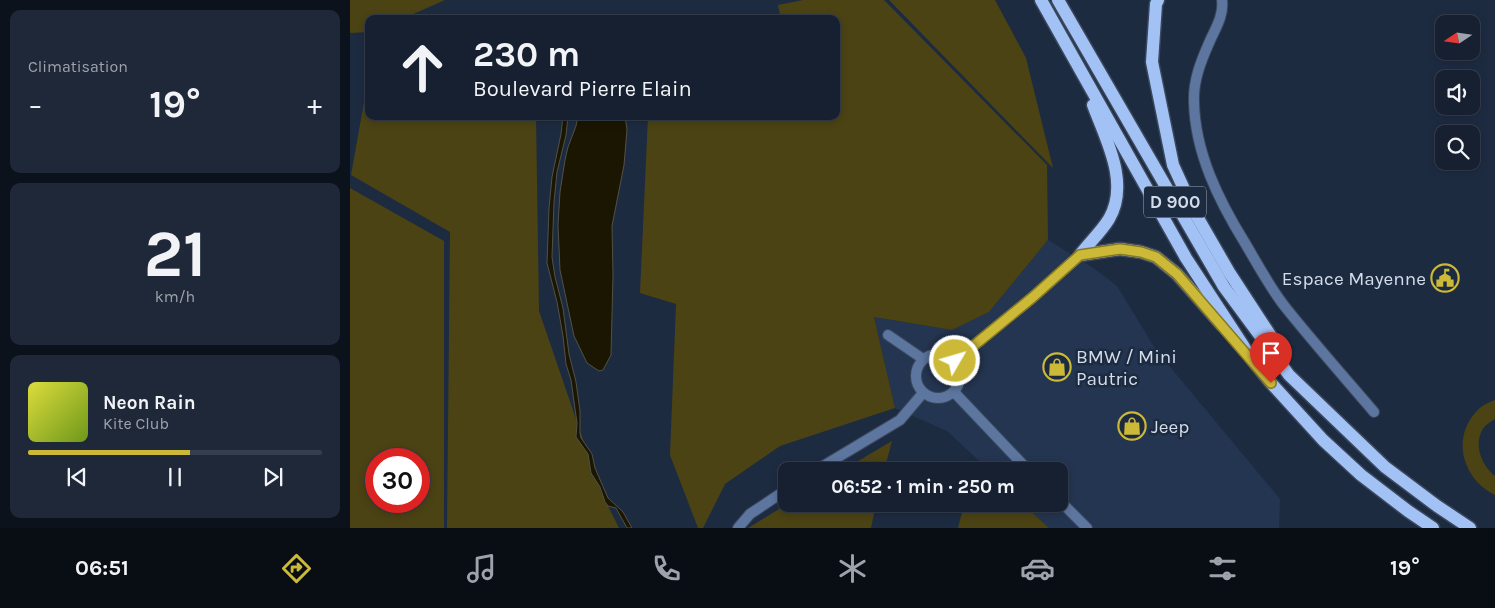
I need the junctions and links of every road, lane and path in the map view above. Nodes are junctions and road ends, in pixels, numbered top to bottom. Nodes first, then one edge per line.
1 (1041, 0) edge
2 (1058, 0) edge
3 (1158, 0) edge
4 (1222, 1) edge
5 (1081, 71) junction
6 (1080, 255) junction
7 (888, 334) dead end
8 (923, 359) junction
9 (1252, 359) junction
10 (955, 361) junction
11 (954, 392) junction
12 (923, 393) junction
13 (1307, 393) junction
14 (1374, 412) dead end
15 (829, 462) edge
16 (1020, 462) edge
17 (778, 495) edge
18 (1068, 509) edge
19 (738, 528) edge
20 (1087, 528) edge
21 (1433, 528) edge
22 (1470, 528) edge

1 - 5 main road, D 900
2 - 13 main road, D 900
3 - 13 main road
4 - 14 street
5 - 6 main road
5 - 9 main road, D 900
6 - 9 main road
6 - 10 street
7 - 8 street
8 - 10 street
8 - 12 street
9 - 21 main road, D 900
10 - 11 street
11 - 12 street
11 - 16 street
12 - 15 street
13 - 22 main road, D 900
17 - 19 street
18 - 20 street

